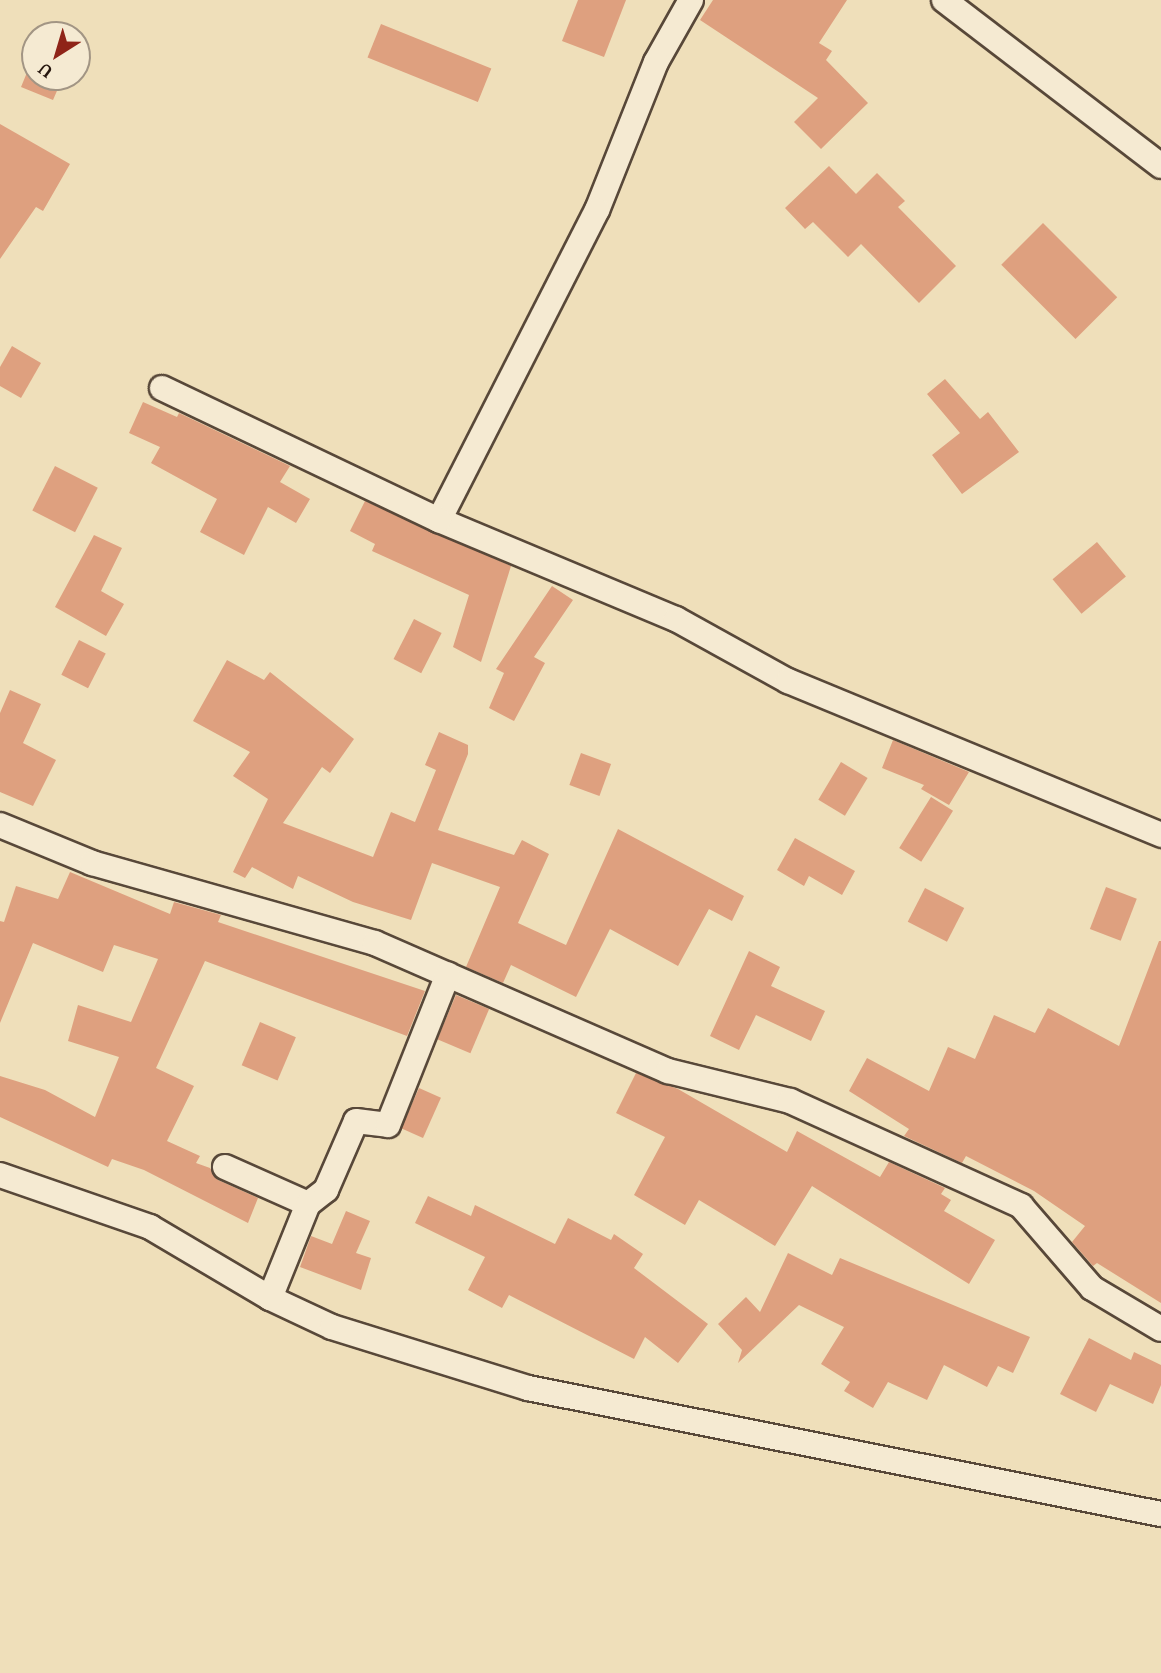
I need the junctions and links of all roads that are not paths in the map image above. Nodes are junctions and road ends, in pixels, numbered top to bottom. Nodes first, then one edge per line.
1 (691, 0) edge
2 (944, 0) edge
3 (1161, 166) edge
4 (162, 388) dead end
5 (439, 520) junction
6 (0, 825) edge
7 (1161, 835) edge
8 (448, 974) junction
9 (225, 1167) dead end
10 (0, 1175) edge
11 (308, 1205) junction
12 (270, 1298) junction
13 (1161, 1329) edge
14 (1161, 1514) edge

1 - 5 street
2 - 3 street
4 - 5 street
5 - 7 street
6 - 8 street
8 - 11 street
8 - 13 street
9 - 11 street
10 - 12 street
11 - 12 street
12 - 14 street

